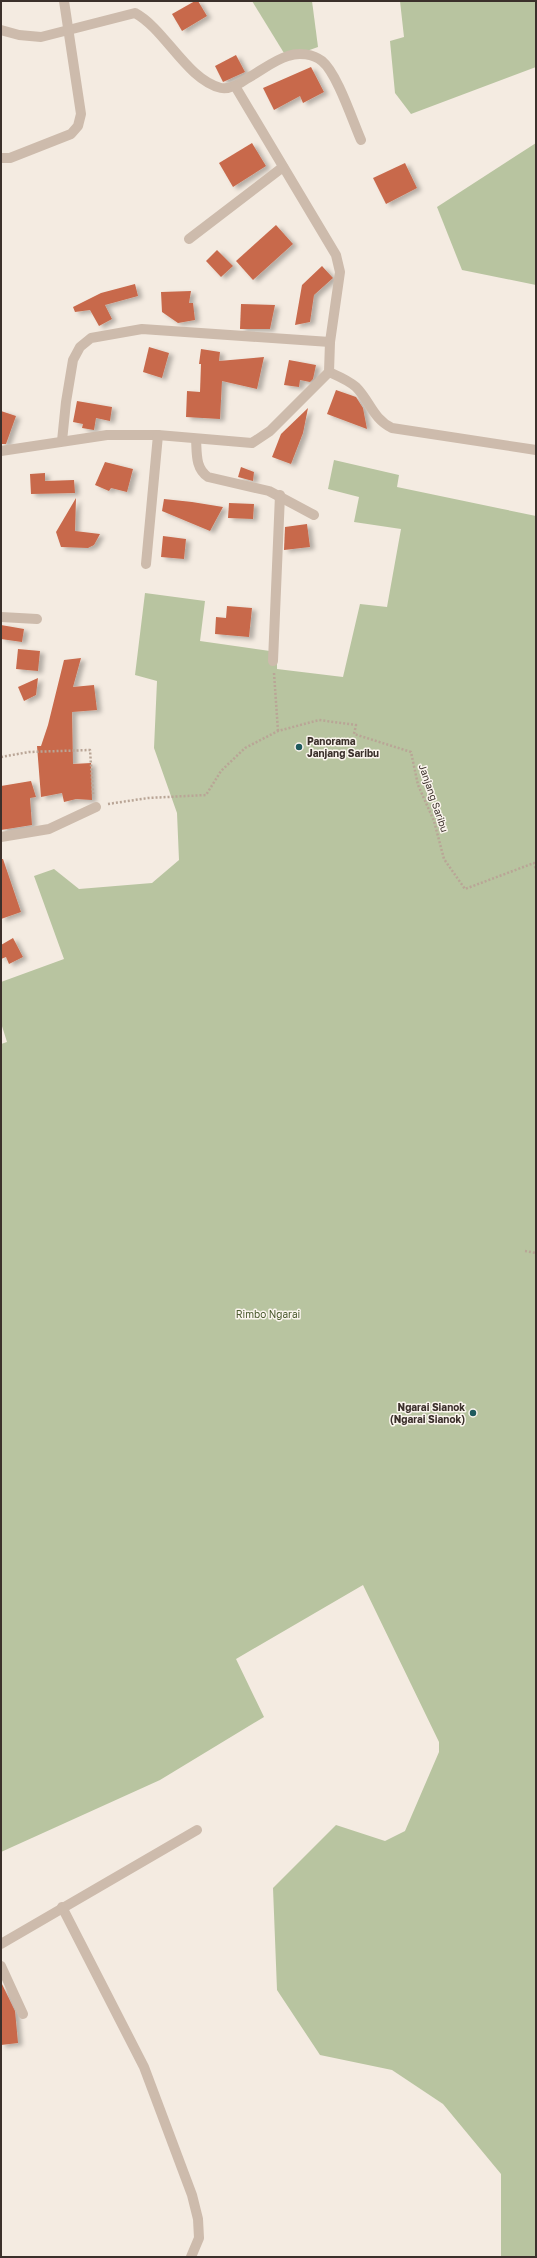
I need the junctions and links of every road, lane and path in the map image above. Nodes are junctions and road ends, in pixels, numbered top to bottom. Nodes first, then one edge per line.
1 (64, 1) edge
2 (1, 30) edge
3 (68, 32) junction
4 (235, 86) junction
5 (361, 140) dead end
6 (1, 158) edge
7 (283, 167) junction
8 (189, 239) dead end
9 (330, 342) junction
10 (329, 372) junction
11 (158, 434) junction
12 (196, 440) junction
13 (62, 441) junction
14 (536, 450) edge
15 (1, 451) edge
16 (280, 495) junction
17 (314, 515) dead end
18 (146, 564) dead end
19 (1, 617) edge
20 (37, 619) dead end
21 (273, 661) joint
22 (278, 732) junction
23 (1, 757) edge
24 (96, 807) junction
25 (1, 837) edge
26 (536, 870) edge
27 (525, 1251) dead end
28 (536, 1253) edge
29 (197, 1830) dead end
30 (62, 1907) junction
31 (1, 1944) edge
32 (1, 1966) edge
33 (23, 2014) dead end
34 (191, 2257) edge

1 - 3 street
2 - 3 street
3 - 4 street
3 - 6 street
4 - 5 street
4 - 7 street
7 - 8 street
7 - 9 street
9 - 10 street
9 - 13 street
10 - 12 street
10 - 14 street
11 - 12 street
11 - 13 street
11 - 18 street
12 - 16 street
13 - 15 street
16 - 17 street
16 - 21 street
19 - 20 street
21 - 22 path
22 - 24 path, Janjang Saribu
22 - 26 path, Janjang Saribu
23 - 24 path
24 - 25 street
27 - 28 path
29 - 30 street
30 - 31 street
30 - 34 street
32 - 33 street

